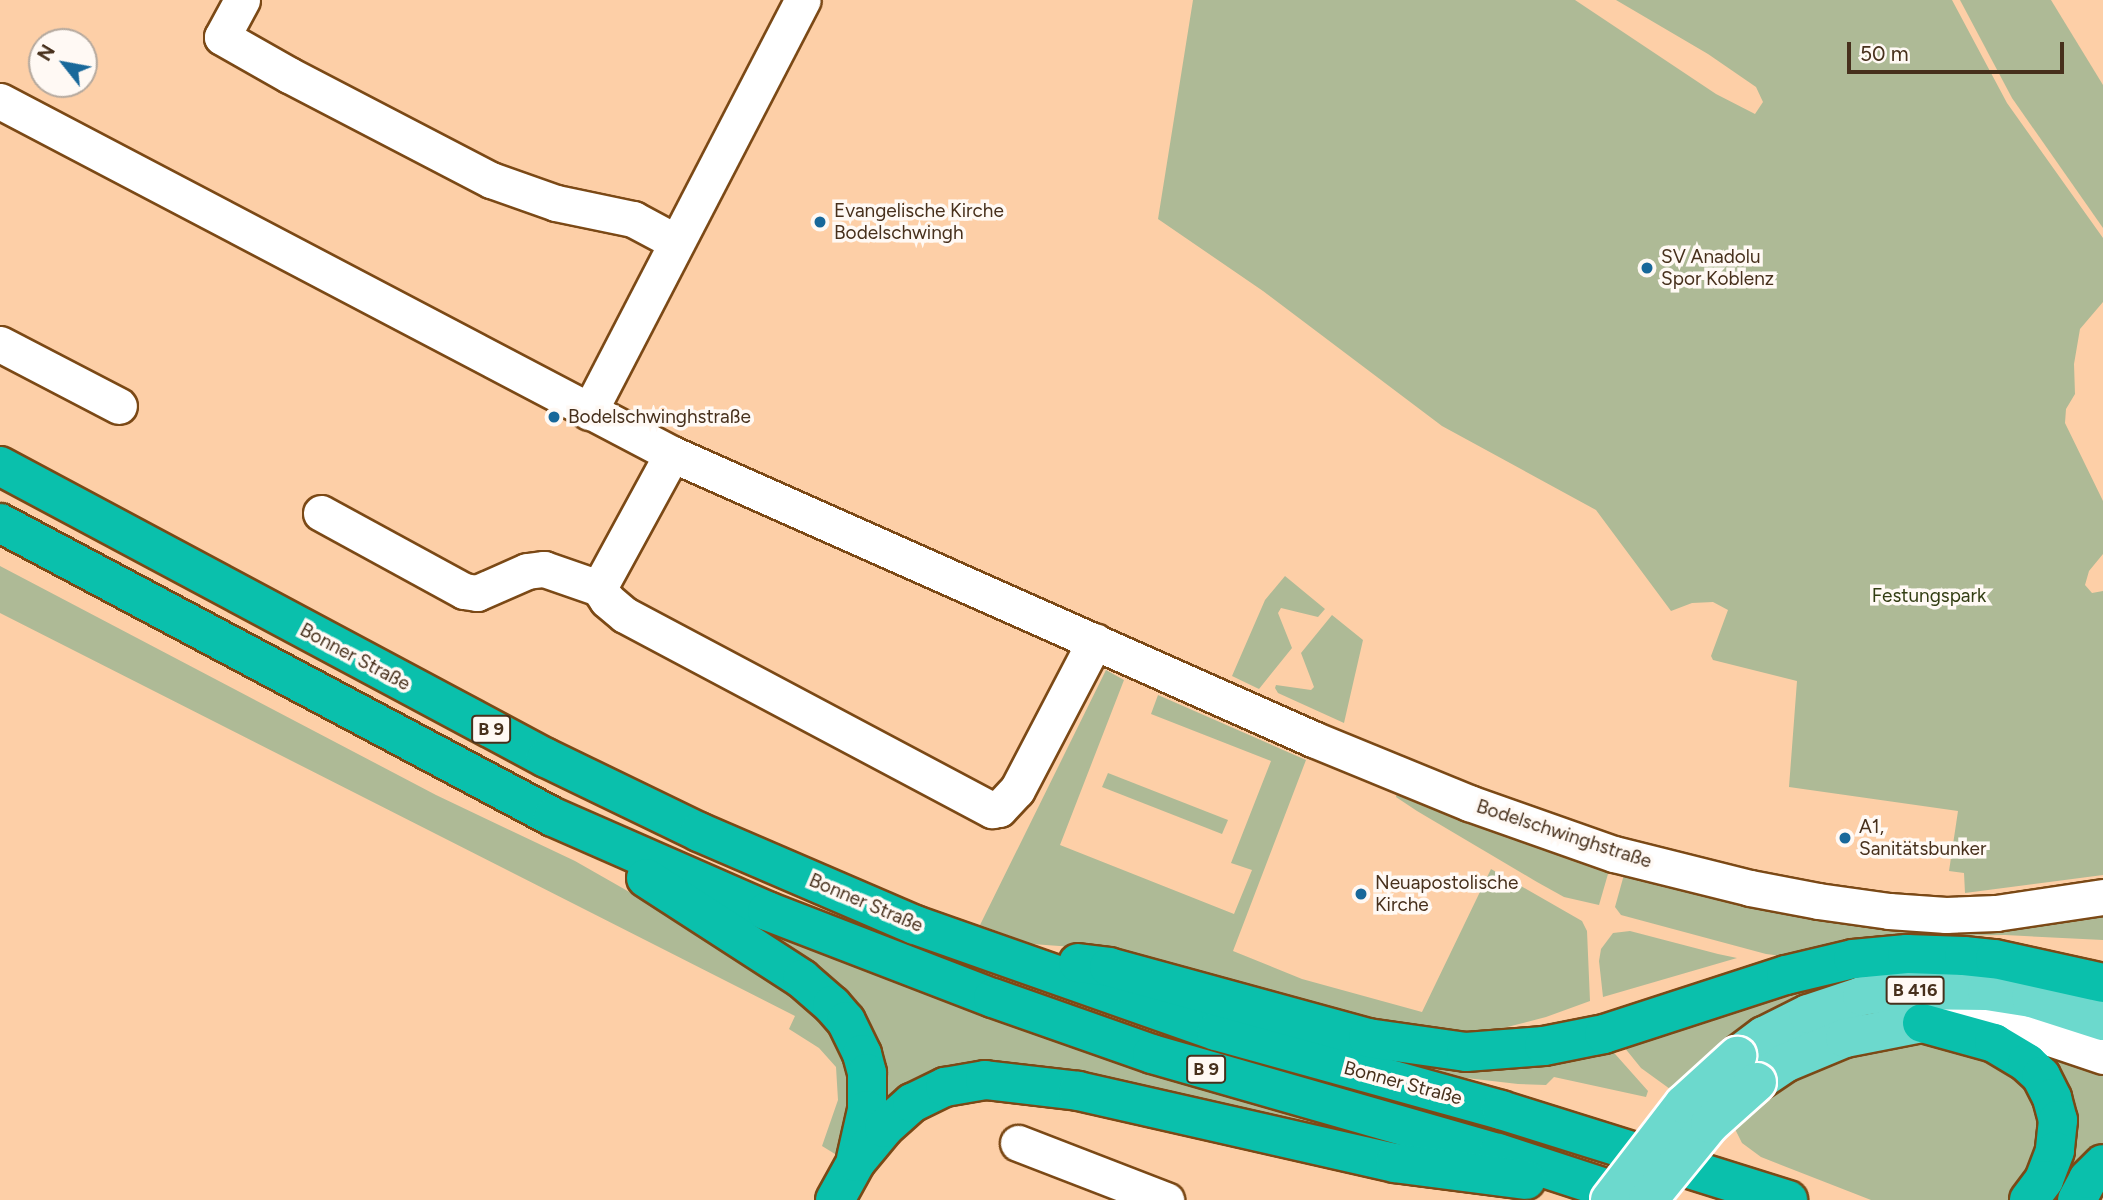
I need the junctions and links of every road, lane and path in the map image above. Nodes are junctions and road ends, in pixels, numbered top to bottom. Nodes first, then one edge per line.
1 (242, 0) edge
2 (803, 0) edge
3 (0, 101) edge
4 (676, 242) junction
5 (0, 344) edge
6 (119, 406) dead end
7 (589, 412) junction
8 (672, 454) junction
9 (0, 466) edge
10 (321, 513) dead end
11 (0, 523) edge
12 (599, 588) junction
13 (1095, 640) junction
14 (553, 817) junction
15 (2103, 897) edge
16 (1000, 955) junction
17 (2103, 983) edge
18 (2103, 1021) edge
19 (1922, 1023) junction
20 (2103, 1056) edge
21 (1747, 1069) junction
22 (1018, 1143) dead end
23 (856, 1161) junction
24 (2103, 1164) edge
25 (1595, 1190) edge
26 (835, 1200) edge
27 (1166, 1200) edge
28 (1642, 1200) edge
29 (1648, 1200) edge
30 (1788, 1200) edge
31 (2029, 1200) edge
32 (2077, 1200) edge

1 - 4 street
2 - 4 street
3 - 7 street, Bodelschwinghstraße
4 - 7 street
5 - 6 street
7 - 8 street, Bodelschwinghstraße
8 - 12 street
8 - 13 street, Bodelschwinghstraße
9 - 16 highway, Bonner Straße / B 9
10 - 12 street
11 - 14 highway, Bonner Straße / B 9
12 - 13 street
13 - 15 street, Bodelschwinghstraße
14 - 23 highway
14 - 25 highway, Bonner Straße / B 9
16 - 17 highway
16 - 30 highway, Bonner Straße / B 9
18 - 21 main road, B 416
19 - 20 street, B 416
19 - 21 main road, B 416
19 - 31 highway
21 - 25 main road, B 416, bridge
21 - 29 main road, B 416, bridge
22 - 27 street
23 - 25 highway
23 - 26 highway
24 - 32 highway
25 - 28 highway, Bonner Straße / B 9

